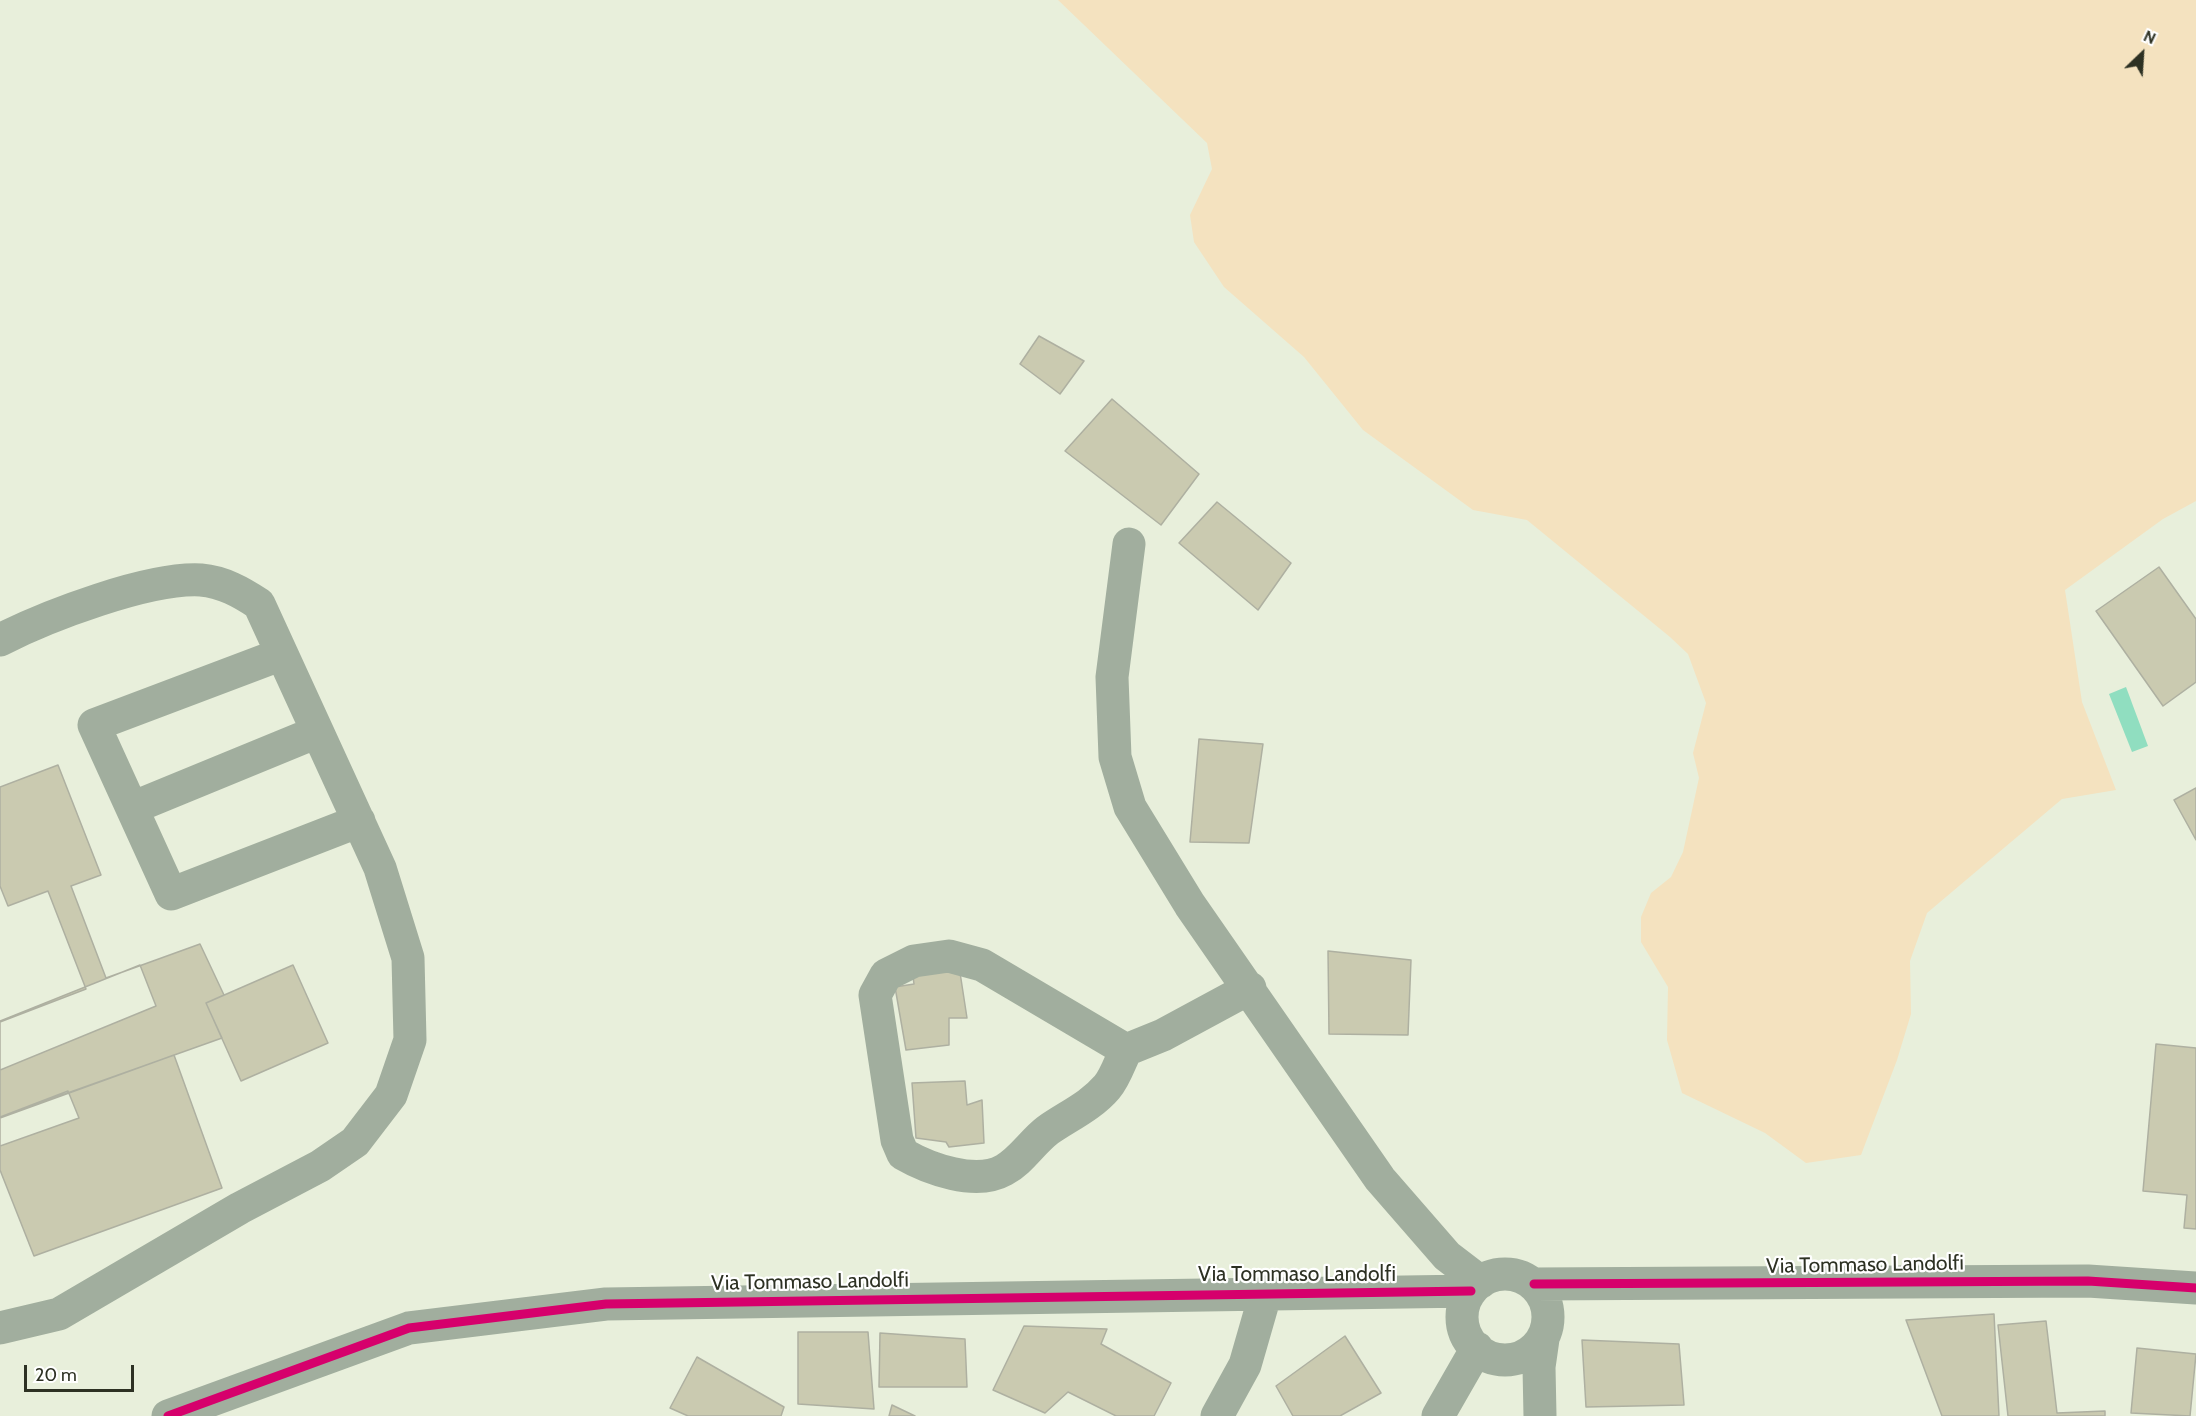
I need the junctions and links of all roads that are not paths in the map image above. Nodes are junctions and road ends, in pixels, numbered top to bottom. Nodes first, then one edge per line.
1 (1129, 544) dead end
2 (0, 640) edge
3 (282, 654) junction
4 (317, 732) junction
5 (132, 807) junction
6 (359, 821) junction
7 (1250, 988) junction
8 (1126, 1050) junction
9 (1534, 1284) junction
10 (1628, 1286) junction
11 (1476, 1287) junction
12 (2196, 1288) edge
13 (1266, 1292) junction
14 (1366, 1292) junction
15 (1546, 1326) junction
16 (0, 1328) edge
17 (1476, 1344) junction
18 (168, 1416) edge
19 (1217, 1416) edge
20 (1438, 1416) edge
21 (1532, 1416) edge
22 (1540, 1416) edge

1 - 7 street
2 - 3 street
3 - 4 street
3 - 5 street
4 - 5 street
4 - 6 street
5 - 6 street
6 - 16 street
7 - 8 street
7 - 11 street
8 - 8 street
9 - 10 street, Via Tommaso Landolfi
9 - 11 street
9 - 15 street
10 - 12 street, Via Tommaso Landolfi
10 - 15 street, Via Tommaso Landolfi
11 - 14 street, Via Tommaso Landolfi
11 - 17 street
13 - 14 street, Via Tommaso Landolfi
13 - 18 street, Via Tommaso Landolfi
13 - 19 street
14 - 17 street, Via Tommaso Landolfi
15 - 17 street
15 - 22 street
17 - 20 street
17 - 21 street

